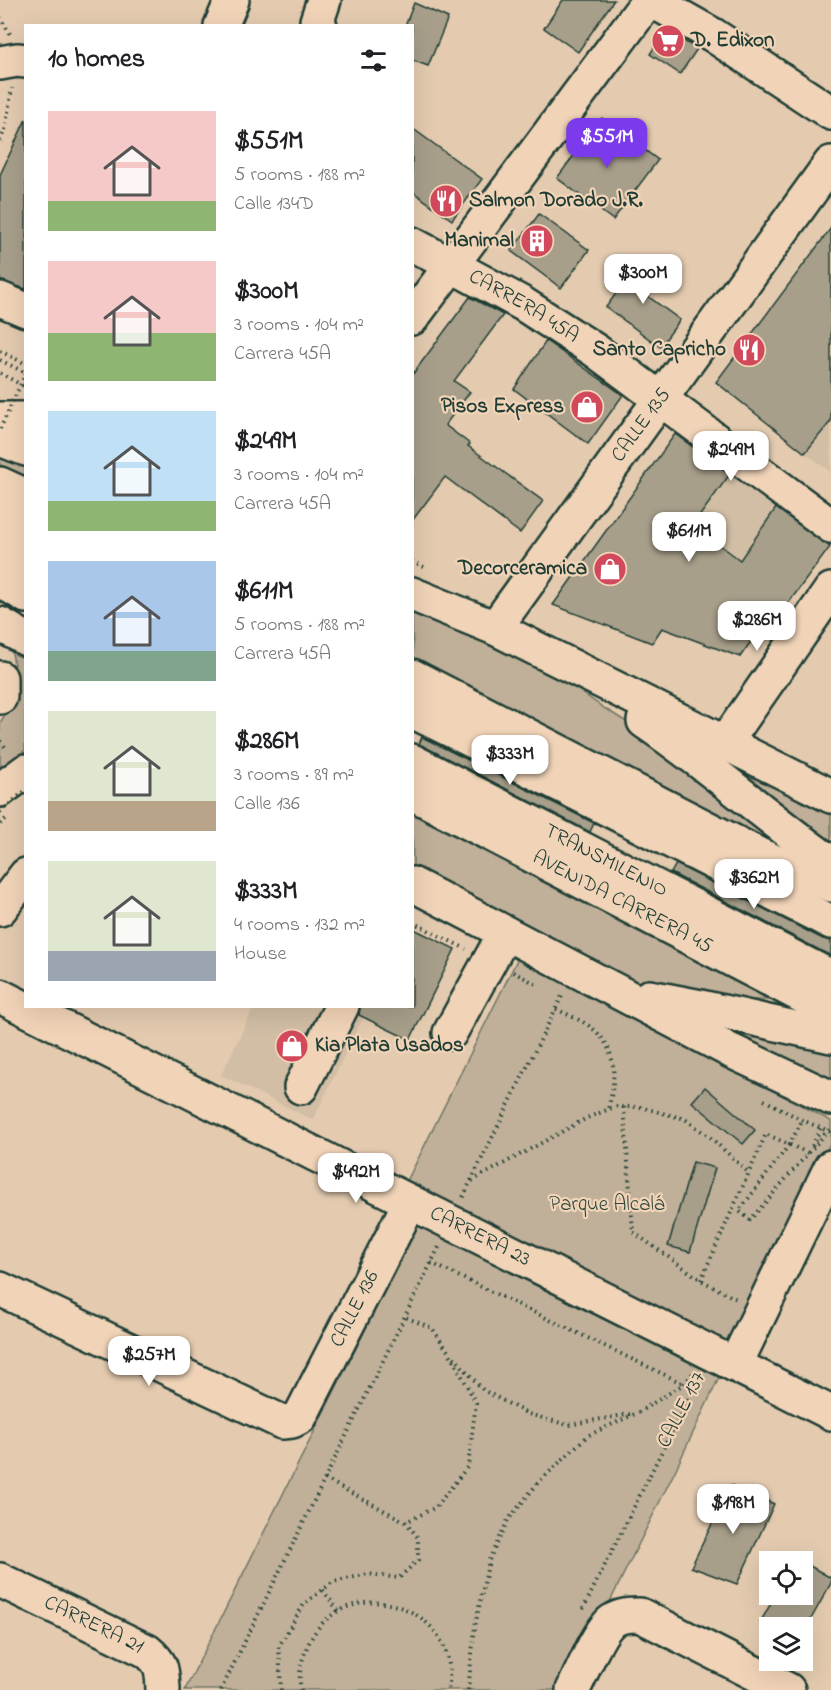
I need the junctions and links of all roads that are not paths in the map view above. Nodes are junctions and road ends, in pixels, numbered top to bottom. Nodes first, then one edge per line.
1 (232, 0) edge
2 (324, 0) edge
3 (650, 0) edge
4 (222, 24) edge
5 (319, 24) edge
6 (831, 113) edge
7 (831, 163) edge
8 (414, 245) edge
9 (452, 265) junction
10 (0, 299) edge
11 (24, 309) edge
12 (414, 315) edge
13 (662, 398) junction
14 (0, 419) edge
15 (24, 419) edge
16 (0, 438) edge
17 (24, 448) edge
18 (0, 484) edge
19 (24, 495) edge
20 (0, 514) edge
21 (831, 526) edge
22 (24, 527) edge
23 (0, 548) edge
24 (24, 561) edge
25 (0, 580) edge
26 (414, 590) edge
27 (831, 590) edge
28 (24, 595) edge
29 (414, 595) edge
30 (450, 608) junction
31 (0, 624) edge
32 (495, 628) junction
33 (24, 638) edge
34 (553, 658) junction
35 (414, 677) edge
36 (0, 678) edge
37 (0, 697) edge
38 (414, 712) edge
39 (724, 743) junction
40 (414, 762) edge
41 (24, 772) edge
42 (0, 790) edge
43 (414, 794) edge
44 (831, 796) edge
45 (831, 863) edge
46 (24, 878) edge
47 (414, 885) edge
48 (831, 885) edge
49 (0, 909) edge
50 (831, 922) edge
51 (506, 933) junction
52 (831, 977) edge
53 (604, 984) junction
54 (0, 996) edge
55 (341, 1008) edge
56 (831, 1011) edge
57 (450, 1033) dead end
58 (831, 1036) edge
59 (301, 1087) dead end
60 (826, 1113) edge
61 (820, 1160) edge
62 (410, 1202) junction
63 (0, 1289) edge
64 (723, 1359) junction
65 (831, 1413) edge
66 (0, 1580) edge
67 (163, 1690) edge
68 (573, 1690) edge
69 (788, 1690) edge

1 - 4 main road
2 - 5 main road
3 - 6 main road
3 - 9 main road
7 - 13 main road, CALLE 135
8 - 9 main road, CARRERA 45A
9 - 12 main road
9 - 13 main road, CARRERA 45A
10 - 11 main road
13 - 21 main road, CARRERA 45A
13 - 32 main road, CALLE 135
14 - 15 main road
16 - 17 main road
18 - 19 main road
20 - 22 main road
23 - 24 main road
25 - 28 main road
26 - 30 main road
27 - 39 main road
29 - 30 main road
30 - 32 main road
31 - 33 main road
32 - 34 main road
34 - 39 main road
34 - 45 main road
35 - 48 main road
36 - 37 main road
38 - 50 main road
39 - 44 main road
40 - 52 main road, TRANSMILENIO
41 - 42 main road
43 - 56 main road, AVENIDA CARRERA 45
46 - 49 main road
47 - 51 main road
51 - 53 main road
51 - 57 main road
53 - 58 main road
53 - 60 main road
54 - 62 main road, CARRERA 23
55 - 59 main road
61 - 64 main road, CALLE 137
62 - 63 main road, CALLE 136
62 - 64 main road, CARRERA 23
64 - 65 main road, CARRERA 23
66 - 67 main road, CARRERA 21
68 - 69 main road

